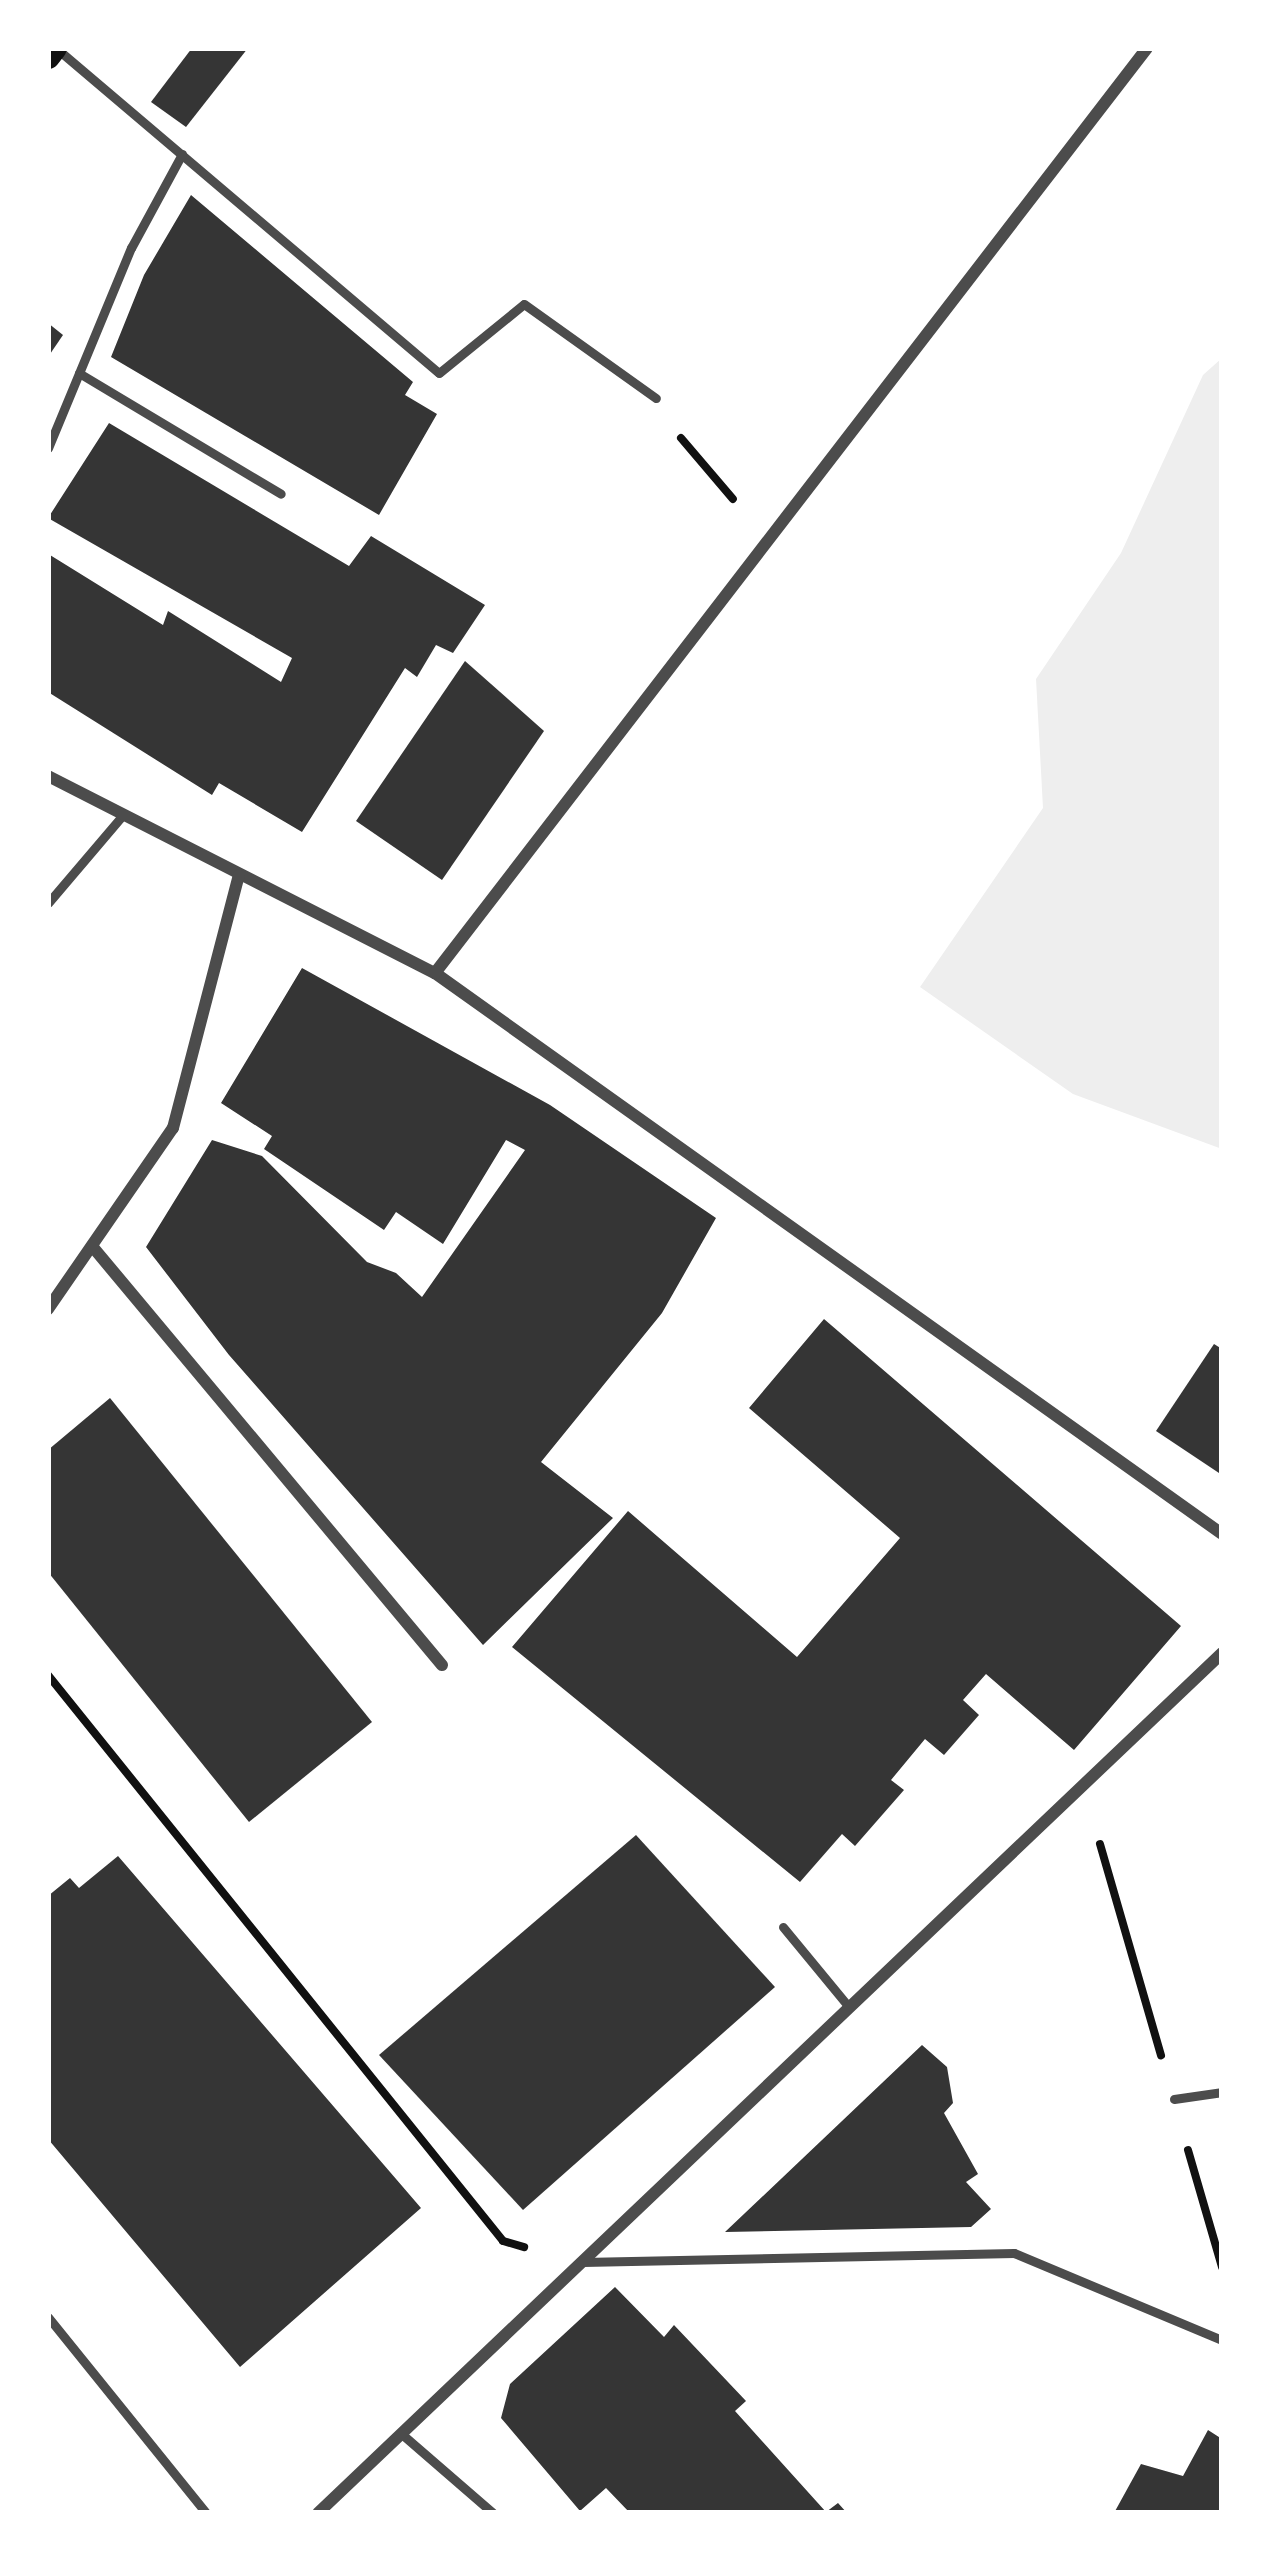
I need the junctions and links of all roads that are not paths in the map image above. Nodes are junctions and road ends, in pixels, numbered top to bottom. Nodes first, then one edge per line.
1 (56, 48) edge
2 (1148, 48) edge
3 (48, 57) edge
4 (182, 154) junction
5 (79, 373) junction
6 (656, 398) road end
7 (48, 448) edge
8 (281, 494) dead end
9 (48, 776) edge
10 (122, 816) junction
11 (238, 875) junction
12 (48, 903) edge
13 (435, 973) junction
14 (92, 1246) junction
15 (48, 1309) edge
16 (1222, 1534) edge
17 (1222, 1653) edge
18 (442, 1665) dead end
19 (783, 1928) dead end
20 (849, 2007) junction
21 (1222, 2092) edge
22 (1174, 2099) road end
23 (583, 2262) junction
24 (48, 2317) edge
25 (1222, 2340) edge
26 (404, 2436) junction
27 (206, 2513) edge
28 (318, 2513) edge
29 (493, 2513) edge

1 - 3 main road
1 - 4 lane
2 - 13 street
4 - 5 lane
4 - 6 lane
5 - 7 lane
5 - 8 lane
9 - 10 street
10 - 11 street
10 - 12 lane
11 - 13 street
11 - 14 street
13 - 16 street
14 - 15 street
14 - 18 street
17 - 20 street
19 - 20 lane
20 - 23 street
21 - 22 lane
23 - 25 lane
23 - 26 street
24 - 27 lane
26 - 28 street
26 - 29 lane

